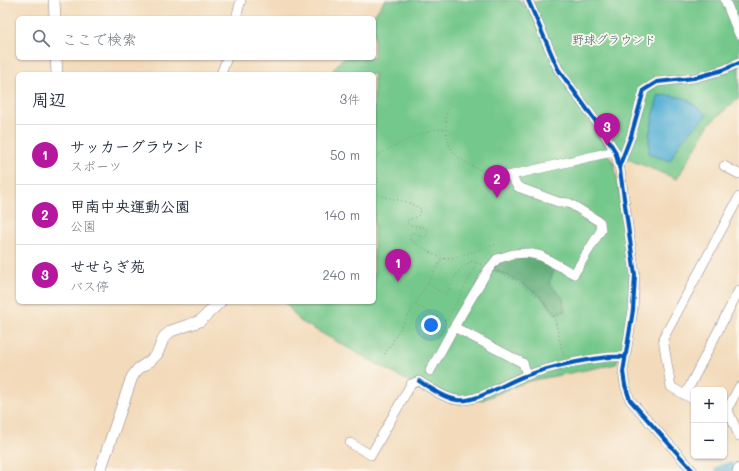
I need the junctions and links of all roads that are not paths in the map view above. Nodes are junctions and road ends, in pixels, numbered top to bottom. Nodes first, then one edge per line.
1 (54, 0) edge
2 (241, 0) edge
3 (528, 0) edge
4 (725, 0) edge
5 (55, 16) edge
6 (237, 16) edge
7 (739, 34) edge
8 (56, 60) edge
9 (226, 60) edge
10 (739, 63) edge
11 (57, 72) edge
12 (222, 72) edge
13 (614, 151) junction
14 (724, 166) dead end
15 (619, 167) junction
16 (489, 174) road end
17 (739, 174) edge
18 (508, 176) junction
19 (739, 197) edge
20 (739, 290) edge
21 (218, 304) edge
22 (450, 324) junction
23 (624, 357) junction
24 (430, 371) dead end
25 (526, 375) junction
26 (739, 387) edge
27 (684, 395) junction
28 (691, 398) edge
29 (727, 406) edge
30 (727, 413) edge
31 (739, 436) edge
32 (350, 443) dead end
33 (739, 468) edge
34 (100, 471) edge
35 (693, 471) edge
36 (737, 471) edge

1 - 5 main road
2 - 6 street
3 - 13 street
4 - 7 street
8 - 11 main road
9 - 12 street
10 - 15 street
13 - 15 street
13 - 18 street
14 - 17 street
15 - 23 street
16 - 18 street
18 - 22 street
19 - 27 street
20 - 27 street
21 - 34 main road
22 - 24 street
22 - 25 street
23 - 25 street
23 - 35 street
25 - 32 street
26 - 29 street
27 - 28 street
30 - 31 street
33 - 36 street

